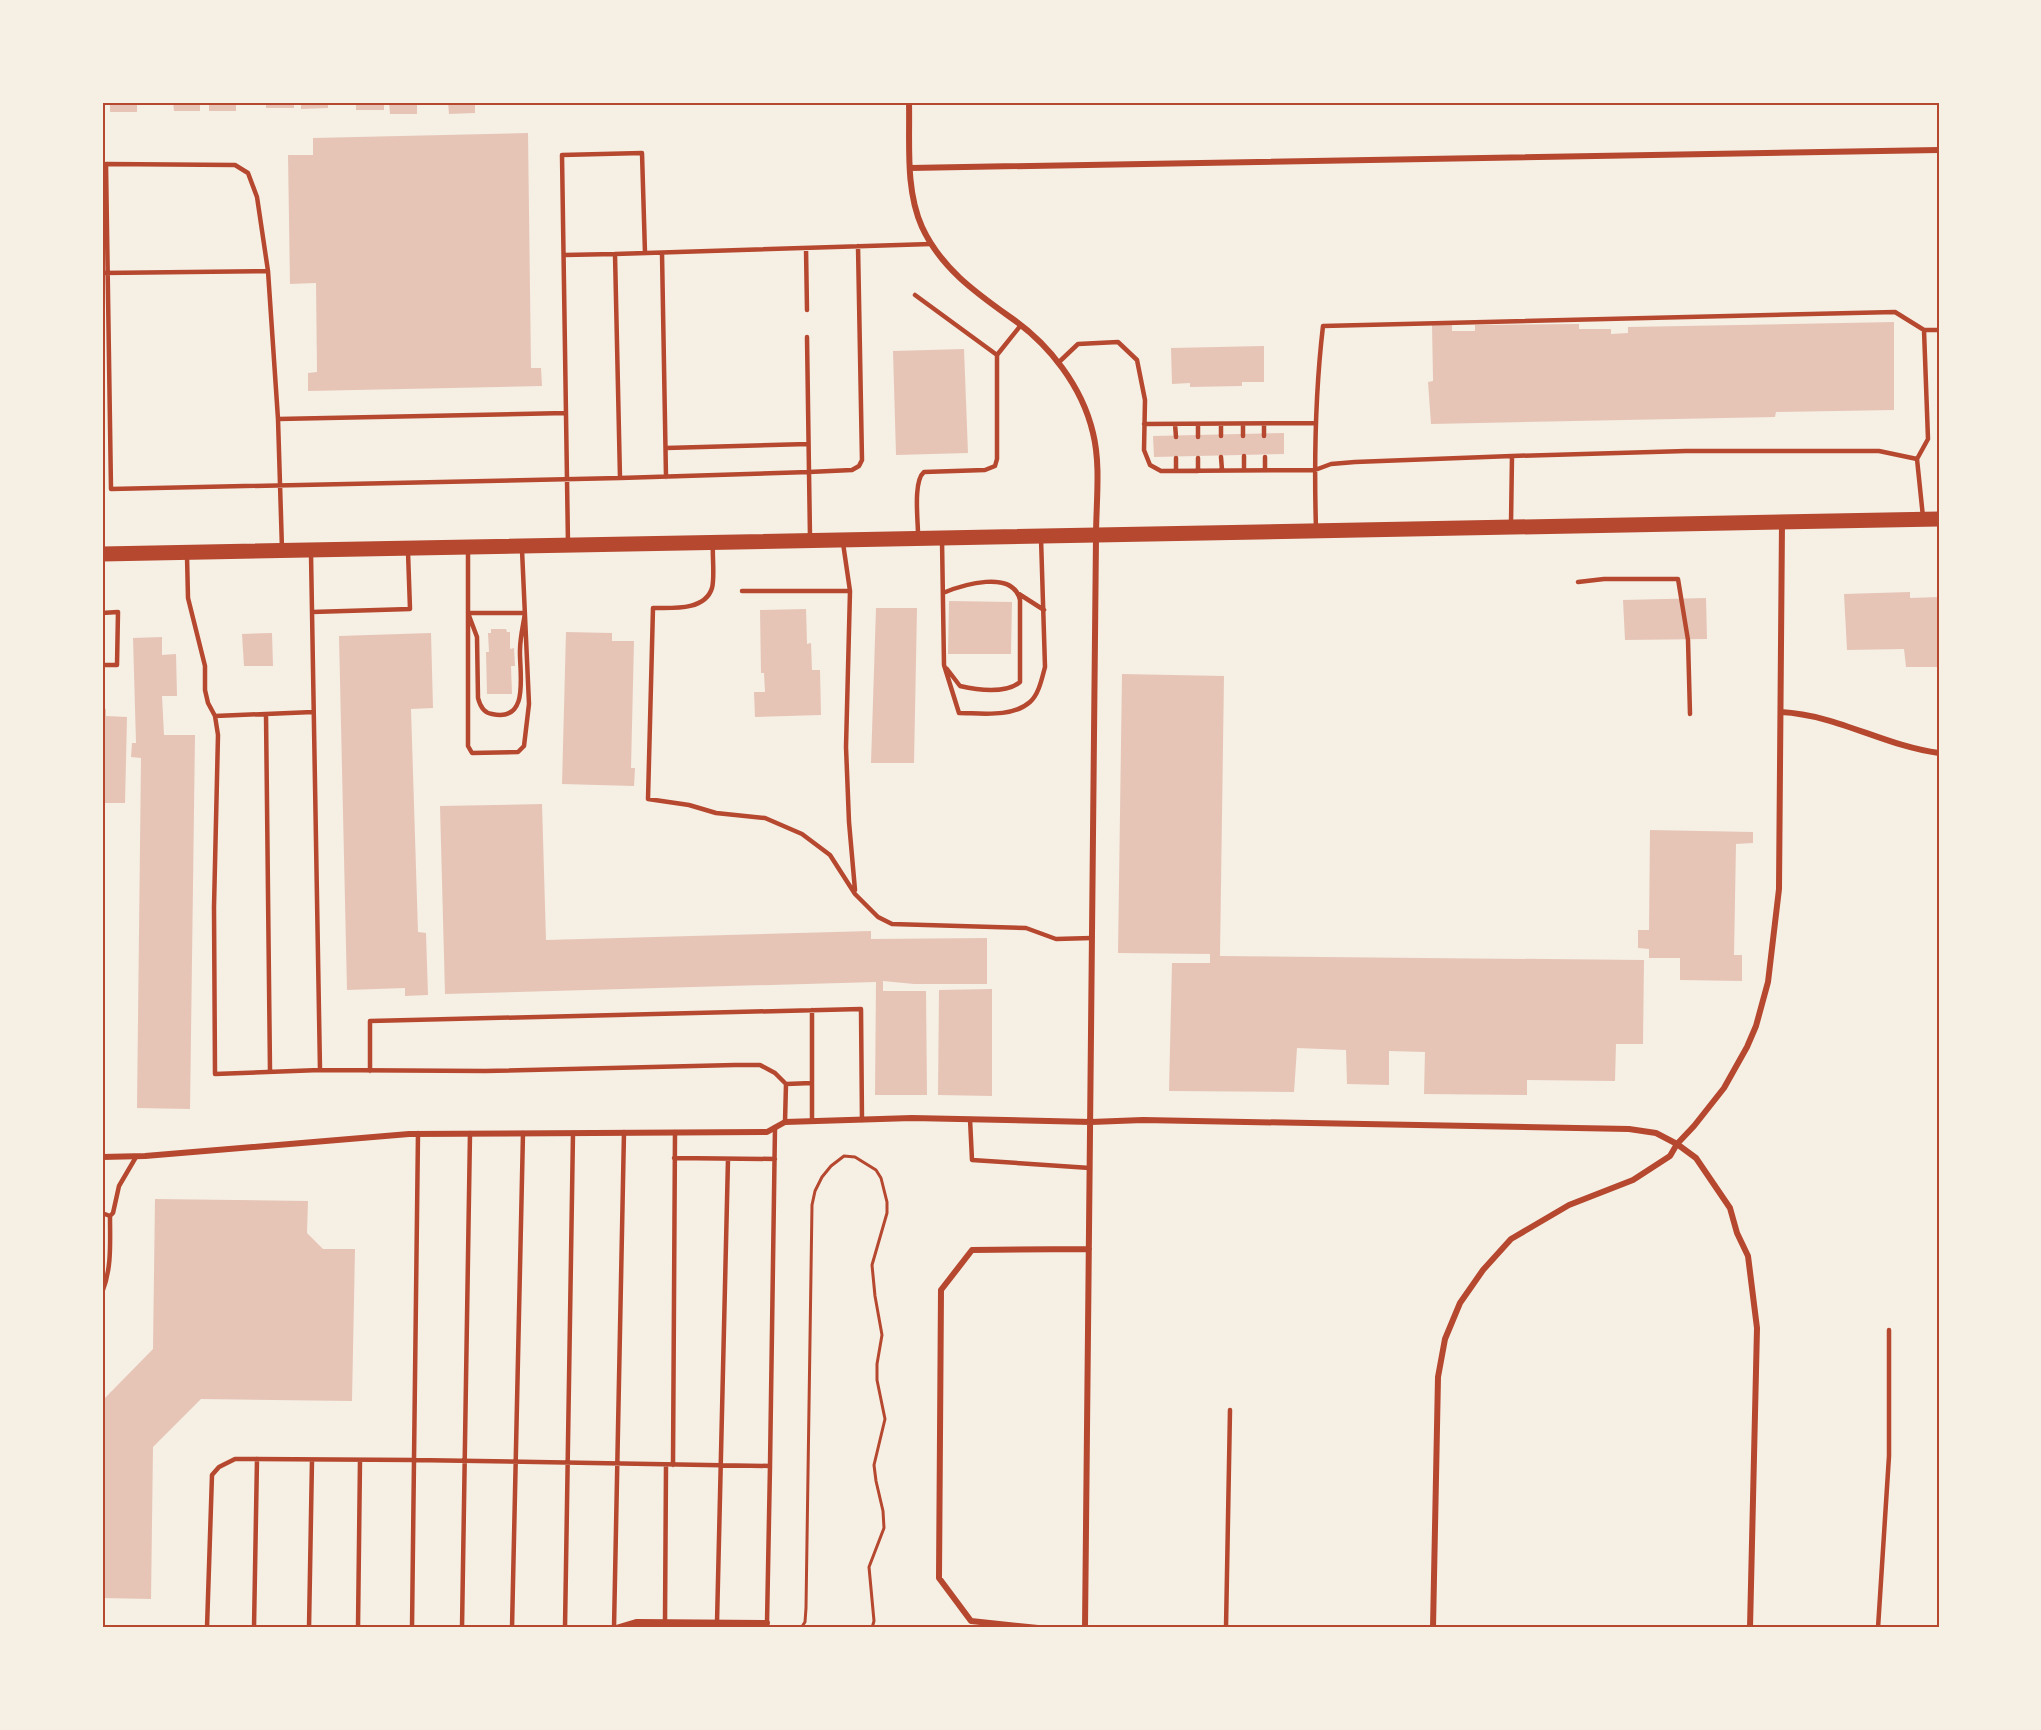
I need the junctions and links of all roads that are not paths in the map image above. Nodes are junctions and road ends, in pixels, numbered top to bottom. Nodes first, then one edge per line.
1 (909, 102) edge
2 (1939, 150) edge
3 (910, 168) junction
4 (931, 244) junction
5 (858, 246) junction
6 (806, 248) junction
7 (645, 253) junction
8 (662, 253) junction
9 (615, 254) junction
10 (564, 255) junction
11 (268, 271) junction
12 (104, 273) edge
13 (915, 295) dead end
14 (807, 310) dead end
15 (1021, 325) junction
16 (1924, 330) junction
17 (1939, 330) edge
18 (807, 337) dead end
19 (997, 355) junction
20 (1058, 363) junction
21 (566, 413) junction
22 (278, 419) junction
23 (1317, 423) junction
24 (1144, 424) junction
25 (1176, 424) junction
26 (1198, 424) junction
27 (1221, 424) junction
28 (1243, 424) junction
29 (1264, 424) junction
30 (1221, 436) dead end
31 (1244, 436) dead end
32 (1264, 436) dead end
33 (1176, 437) dead end
34 (1198, 437) dead end
35 (808, 444) junction
36 (666, 448) junction
37 (1244, 456) dead end
38 (1512, 456) junction
39 (1221, 457) dead end
40 (1265, 457) dead end
41 (1176, 458) dead end
42 (1198, 458) dead end
43 (1917, 459) junction
44 (1222, 470) junction
45 (1244, 470) junction
46 (1265, 470) junction
47 (1315, 470) junction
48 (1176, 471) junction
49 (1198, 471) junction
50 (808, 472) junction
51 (666, 477) junction
52 (620, 478) junction
53 (567, 480) junction
54 (281, 487) junction
55 (1923, 519) junction
56 (1939, 519) edge
57 (1782, 521) junction
58 (1511, 528) junction
59 (1317, 532) junction
60 (1096, 537) junction
61 (1041, 538) junction
62 (918, 540) junction
63 (942, 540) junction
64 (810, 542) junction
65 (842, 542) junction
66 (713, 544) junction
67 (568, 547) junction
68 (468, 548) junction
69 (522, 548) junction
70 (408, 549) junction
71 (282, 551) junction
72 (311, 551) junction
73 (188, 553) junction
74 (102, 555) edge
75 (1578, 582) dead end
76 (742, 591) dead end
77 (850, 591) junction
78 (943, 593) junction
79 (1019, 594) junction
80 (1044, 610) junction
81 (312, 612) junction
82 (102, 613) edge
83 (468, 613) junction
84 (525, 613) junction
85 (944, 664) junction
86 (102, 666) edge
87 (313, 712) junction
88 (1781, 712) junction
89 (266, 714) junction
90 (1690, 714) dead end
91 (215, 716) junction
92 (1939, 753) edge
93 (855, 894) junction
94 (1092, 938) junction
95 (812, 1010) junction
96 (320, 1070) junction
97 (270, 1071) junction
98 (370, 1071) junction
99 (786, 1083) junction
100 (812, 1083) junction
101 (970, 1119) junction
102 (862, 1120) junction
103 (812, 1121) junction
104 (786, 1122) junction
105 (1091, 1122) junction
106 (775, 1128) junction
107 (573, 1132) junction
108 (624, 1132) junction
109 (675, 1132) junction
110 (418, 1133) junction
111 (470, 1133) junction
112 (523, 1133) junction
113 (1677, 1144) junction
114 (102, 1156) edge
115 (136, 1156) junction
116 (674, 1158) junction
117 (728, 1158) junction
118 (775, 1159) junction
119 (1090, 1168) junction
120 (102, 1213) edge
121 (110, 1216) junction
122 (1089, 1249) junction
123 (102, 1293) edge
124 (1889, 1330) dead end
125 (1230, 1410) dead end
126 (257, 1459) junction
127 (312, 1460) junction
128 (360, 1460) junction
129 (414, 1460) junction
130 (465, 1461) junction
131 (516, 1462) junction
132 (566, 1463) junction
133 (617, 1464) junction
134 (666, 1465) junction
135 (673, 1465) junction
136 (721, 1465) junction
137 (770, 1466) junction
138 (665, 1622) junction
139 (717, 1623) junction
140 (766, 1623) joint
141 (207, 1628) edge
142 (254, 1628) edge
143 (309, 1628) edge
144 (358, 1628) edge
145 (412, 1628) edge
146 (462, 1628) edge
147 (512, 1628) edge
148 (565, 1628) edge
149 (615, 1628) edge
150 (1038, 1628) edge
151 (1084, 1628) edge
152 (1226, 1628) edge
153 (1433, 1628) edge
154 (1750, 1628) edge
155 (1878, 1628) edge

1 - 3 street
2 - 3 street
3 - 4 street
4 - 5 lane
4 - 15 street
5 - 6 lane
5 - 50 lane
6 - 8 lane
6 - 14 lane
7 - 8 lane
7 - 9 lane
7 - 10 lane
8 - 36 lane
9 - 10 lane
9 - 52 lane
10 - 21 lane
11 - 12 lane
11 - 12 lane
11 - 22 lane
12 - 54 lane
13 - 19 lane
15 - 19 lane
15 - 20 street
16 - 17 lane
16 - 23 lane
16 - 43 lane
18 - 35 lane
19 - 62 lane
20 - 24 lane
20 - 60 street
21 - 22 lane
21 - 53 lane
22 - 54 lane
23 - 29 lane
23 - 47 lane
24 - 25 lane
24 - 48 lane
25 - 26 lane
25 - 33 lane
26 - 27 lane
26 - 34 lane
27 - 28 lane
27 - 30 lane
28 - 29 lane
28 - 31 lane
29 - 32 lane
35 - 36 lane
35 - 50 lane
36 - 51 lane
37 - 45 lane
38 - 43 lane
38 - 47 lane
38 - 58 lane
39 - 44 lane
40 - 46 lane
41 - 48 lane
42 - 49 lane
43 - 55 lane
44 - 45 lane
44 - 49 lane
45 - 46 lane
46 - 47 lane
47 - 59 lane
48 - 49 lane
50 - 51 lane
50 - 64 lane
51 - 52 lane
52 - 53 lane
53 - 54 lane
53 - 67 lane
54 - 71 lane
55 - 56 main road
55 - 57 main road
57 - 58 main road
57 - 88 street
58 - 59 main road
59 - 60 main road
60 - 61 main road
60 - 94 street
61 - 63 main road
61 - 80 lane
62 - 63 main road
62 - 65 main road
63 - 78 lane
64 - 65 main road
64 - 66 main road
65 - 77 lane
66 - 67 main road
66 - 93 lane
67 - 69 main road
68 - 69 main road
68 - 70 main road
68 - 83 lane
69 - 84 lane
70 - 72 main road
70 - 81 lane
71 - 72 main road
71 - 73 main road
72 - 81 lane
73 - 74 main road
73 - 91 lane
75 - 90 lane
76 - 77 lane
77 - 93 lane
78 - 79 lane
78 - 85 lane
79 - 80 lane
79 - 85 lane
80 - 85 lane
81 - 87 lane
82 - 86 lane
83 - 84 lane
83 - 84 lane
83 - 84 lane
87 - 89 lane
87 - 96 lane
88 - 92 street
88 - 113 street
89 - 91 lane
89 - 97 lane
91 - 97 lane
93 - 94 lane
94 - 105 street
95 - 98 lane
95 - 100 lane
95 - 102 lane
96 - 97 lane
96 - 98 lane
98 - 99 lane
99 - 100 lane
99 - 104 lane
100 - 103 lane
101 - 102 street
101 - 105 street
101 - 119 lane
102 - 103 street
103 - 104 street
104 - 106 street
105 - 113 street
105 - 119 street
106 - 109 street
106 - 118 lane
107 - 108 street
107 - 112 street
107 - 132 lane
108 - 109 street
108 - 133 lane
109 - 116 lane
110 - 111 street
110 - 115 street
110 - 129 lane
111 - 112 street
111 - 130 lane
112 - 131 lane
113 - 153 street
113 - 154 street
114 - 115 street
115 - 121 lane
116 - 117 lane
116 - 135 lane
117 - 118 lane
117 - 136 lane
118 - 137 lane
119 - 122 street
120 - 121 lane
121 - 123 lane
122 - 150 street
122 - 151 street
124 - 155 lane
125 - 152 lane
126 - 127 lane
126 - 141 lane
126 - 142 lane
127 - 128 lane
127 - 143 lane
128 - 129 lane
128 - 144 lane
129 - 130 lane
129 - 145 lane
130 - 131 lane
130 - 146 lane
131 - 132 lane
131 - 147 lane
132 - 133 lane
132 - 148 lane
133 - 134 lane
133 - 149 lane
134 - 135 lane
134 - 138 lane
135 - 136 lane
136 - 137 lane
136 - 139 lane
137 - 140 lane
138 - 139 street
138 - 149 street
139 - 140 street

